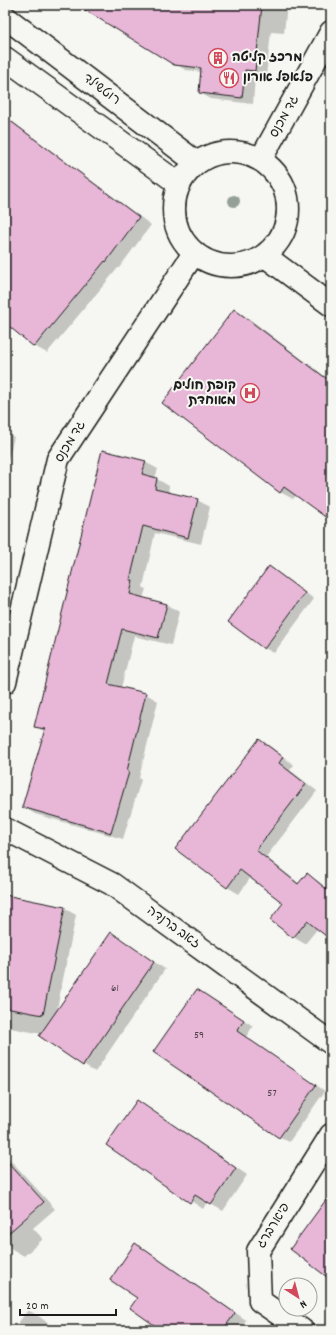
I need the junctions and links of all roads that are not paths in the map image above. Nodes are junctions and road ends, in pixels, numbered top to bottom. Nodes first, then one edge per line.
1 (5, 18) edge
2 (331, 32) edge
3 (5, 58) edge
4 (261, 159) junction
5 (196, 163) junction
6 (179, 184) junction
7 (194, 253) junction
8 (265, 256) junction
9 (331, 306) edge
10 (5, 682) edge
11 (5, 829) edge
12 (331, 1043) edge
13 (331, 1135) edge
14 (302, 1330) edge

1 - 5 street, רוטשילד
2 - 4 street, גד מכנס
3 - 6 street
4 - 5 street
4 - 8 street
5 - 6 street
6 - 7 street
7 - 8 street
7 - 10 street, גד מכנס
8 - 9 street
11 - 12 street, זאב ברנדה
13 - 14 street, פיארברג

